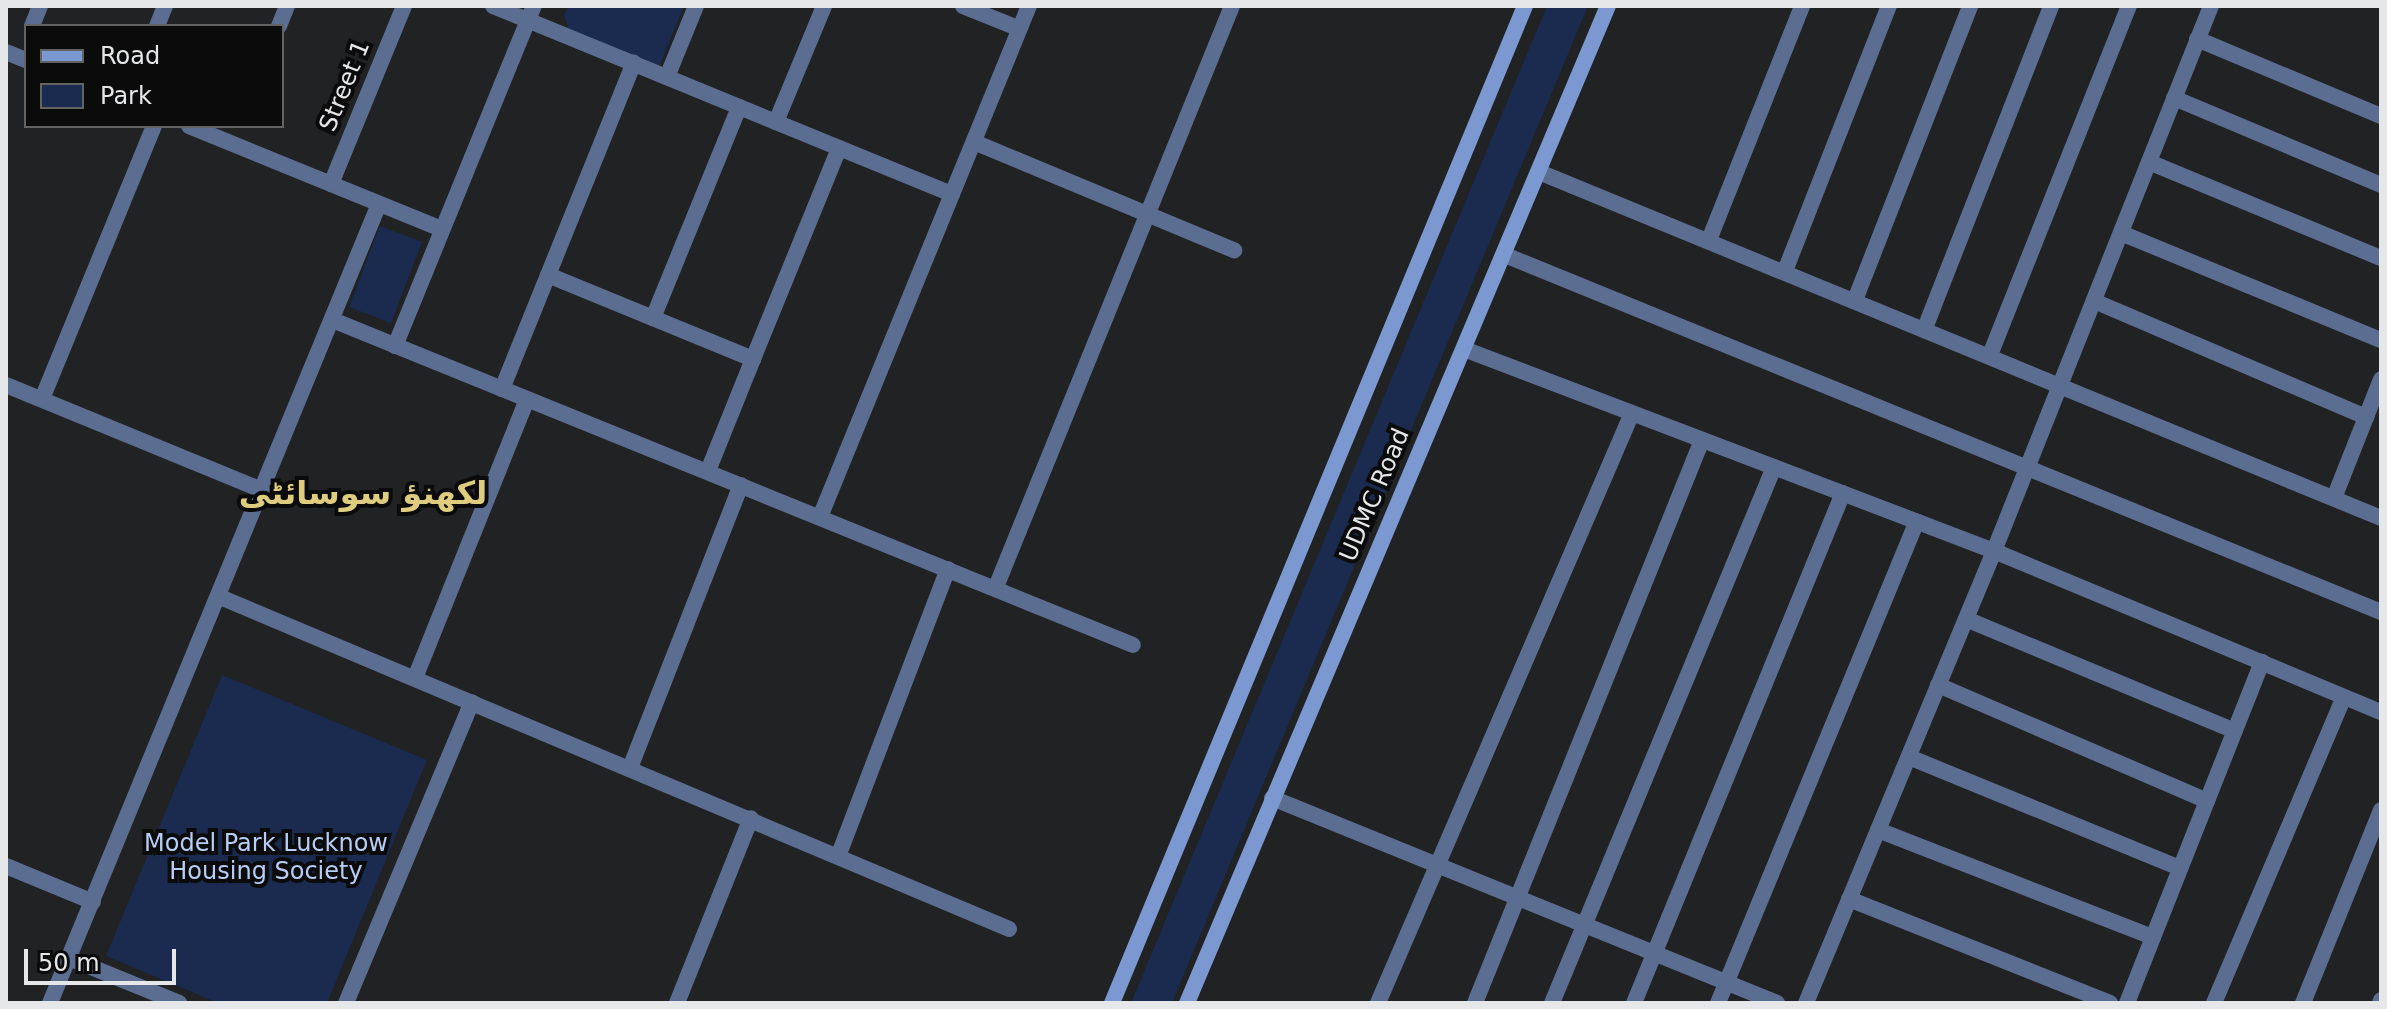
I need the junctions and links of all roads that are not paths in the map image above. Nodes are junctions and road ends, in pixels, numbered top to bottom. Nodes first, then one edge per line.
1 (404, 6) edge
2 (493, 6) edge
3 (696, 6) edge
4 (824, 6) edge
5 (963, 6) edge
6 (1029, 6) edge
7 (1232, 6) edge
8 (1525, 6) edge
9 (1608, 6) edge
10 (1802, 6) edge
11 (1889, 6) edge
12 (1970, 6) edge
13 (2051, 6) edge
14 (2129, 6) edge
15 (2211, 6) edge
16 (531, 13) edge
17 (1020, 29) junction
18 (2197, 39) junction
19 (634, 63) junction
20 (667, 77) junction
21 (2174, 98) junction
22 (739, 107) junction
23 (2381, 116) edge
24 (776, 122) junction
25 (153, 128) edge
26 (194, 128) edge
27 (237, 128) edge
28 (974, 142) junction
29 (231, 143) junction
30 (839, 148) junction
31 (2149, 162) junction
32 (1539, 172) junction
33 (331, 184) junction
34 (2381, 185) edge
35 (952, 194) junction
36 (379, 204) junction
37 (1147, 214) junction
38 (441, 229) junction
39 (2121, 233) junction
40 (1709, 240) junction
41 (1234, 250) dead end
42 (1505, 255) junction
43 (2381, 258) edge
44 (1785, 271) junction
45 (548, 275) junction
46 (1855, 300) junction
47 (2094, 301) junction
48 (653, 318) junction
49 (335, 321) junction
50 (1925, 328) junction
51 (2381, 340) edge
52 (395, 346) junction
53 (1464, 349) junction
54 (1990, 355) junction
55 (753, 359) junction
56 (2381, 379) edge
57 (2058, 383) junction
58 (6, 385) edge
59 (502, 389) junction
60 (42, 399) junction
61 (527, 400) junction
62 (1632, 413) junction
63 (2366, 417) junction
64 (1702, 440) junction
65 (1774, 467) junction
66 (2029, 467) junction
67 (708, 471) junction
68 (741, 485) junction
69 (264, 491) junction
70 (1843, 493) junction
71 (2334, 498) junction
72 (820, 517) junction
73 (2381, 518) edge
74 (1917, 521) junction
75 (1994, 551) junction
76 (948, 569) junction
77 (996, 587) junction
78 (220, 597) junction
79 (2381, 612) edge
80 (1966, 619) junction
81 (1133, 645) dead end
82 (2262, 662) junction
83 (415, 678) junction
84 (1938, 685) junction
85 (2344, 697) junction
86 (472, 702) junction
87 (2381, 712) edge
88 (2235, 731) junction
89 (1909, 757) junction
90 (630, 768) junction
91 (1272, 798) junction
92 (2207, 801) junction
93 (2381, 810) edge
94 (751, 818) junction
95 (1878, 830) junction
96 (839, 854) junction
97 (1437, 864) junction
98 (6, 866) edge
99 (2180, 868) junction
100 (1519, 897) junction
101 (1849, 899) junction
102 (93, 902) junction
103 (1585, 924) junction
104 (1009, 929) dead end
105 (2153, 937) junction
106 (1655, 953) junction
107 (69, 958) junction
108 (1727, 982) junction
109 (50, 1003) edge
110 (179, 1003) edge
111 (346, 1003) edge
112 (677, 1003) edge
113 (1112, 1003) edge
114 (1187, 1003) edge
115 (1378, 1003) edge
116 (1475, 1003) edge
117 (1552, 1003) edge
118 (1634, 1003) edge
119 (1718, 1003) edge
120 (1777, 1003) edge
121 (1806, 1003) edge
122 (2110, 1003) edge
123 (2127, 1003) edge
124 (2214, 1003) edge
125 (2303, 1003) edge

1 - 33 street, Street 1
2 - 16 street
3 - 20 street
4 - 24 street
5 - 17 street
6 - 17 street
7 - 37 street
8 - 113 main road, UDMC Road
9 - 32 main road, UDMC Road
10 - 40 street
11 - 44 street
12 - 46 street
13 - 50 street
14 - 54 street
15 - 18 street
16 - 19 street
16 - 38 street
17 - 28 street
18 - 21 street
18 - 23 street
19 - 20 street
19 - 45 street
20 - 22 street
21 - 31 street
21 - 34 street
22 - 24 street
22 - 48 street
24 - 30 street
25 - 60 street
26 - 29 street
27 - 29 street
28 - 35 street
28 - 37 street
29 - 33 street
30 - 35 street
30 - 55 street
31 - 39 street
31 - 43 street
32 - 40 street
32 - 42 main road, UDMC Road
33 - 36 street
35 - 72 street
36 - 38 street
36 - 49 street
37 - 41 street
37 - 77 street
38 - 52 street
39 - 47 street
39 - 51 street
40 - 44 street
42 - 53 main road, UDMC Road
42 - 66 street
44 - 46 street
45 - 48 street
45 - 59 street
46 - 50 street
47 - 57 street
47 - 63 street
48 - 55 street
49 - 52 street
49 - 69 street
50 - 54 street
52 - 59 street
53 - 62 street
53 - 91 main road, UDMC Road
54 - 57 street
55 - 67 street
56 - 63 street
57 - 66 street
57 - 71 street
58 - 60 street
59 - 61 street
60 - 69 street
61 - 67 street
61 - 83 street
62 - 64 street
62 - 97 street
63 - 71 street
64 - 65 street
64 - 100 street
65 - 70 street
65 - 103 street
66 - 75 street
66 - 79 street
67 - 68 street
68 - 72 street
68 - 90 street
69 - 78 street
70 - 74 street
70 - 106 street
71 - 73 street
72 - 76 street
74 - 75 street
74 - 108 street
75 - 80 street
75 - 82 street
76 - 77 street
76 - 96 street
77 - 81 street
78 - 83 street
78 - 102 street
80 - 84 street
80 - 88 street
82 - 85 street
82 - 88 street
83 - 86 street
84 - 89 street
84 - 92 street
85 - 87 street
85 - 124 street
86 - 90 street
86 - 111 street
88 - 92 street
89 - 95 street
89 - 99 street
90 - 94 street
91 - 97 street
91 - 114 main road, UDMC Road
92 - 99 street
93 - 125 street
94 - 96 street
94 - 112 street
95 - 101 street
95 - 105 street
96 - 104 street
97 - 100 street
97 - 115 street
98 - 102 street
99 - 105 street
100 - 103 street
100 - 116 street
101 - 121 street
101 - 122 street
102 - 107 street
103 - 106 street
103 - 117 street
105 - 123 street
106 - 108 street
106 - 118 street
107 - 109 street
107 - 110 street
108 - 119 street
108 - 120 street

